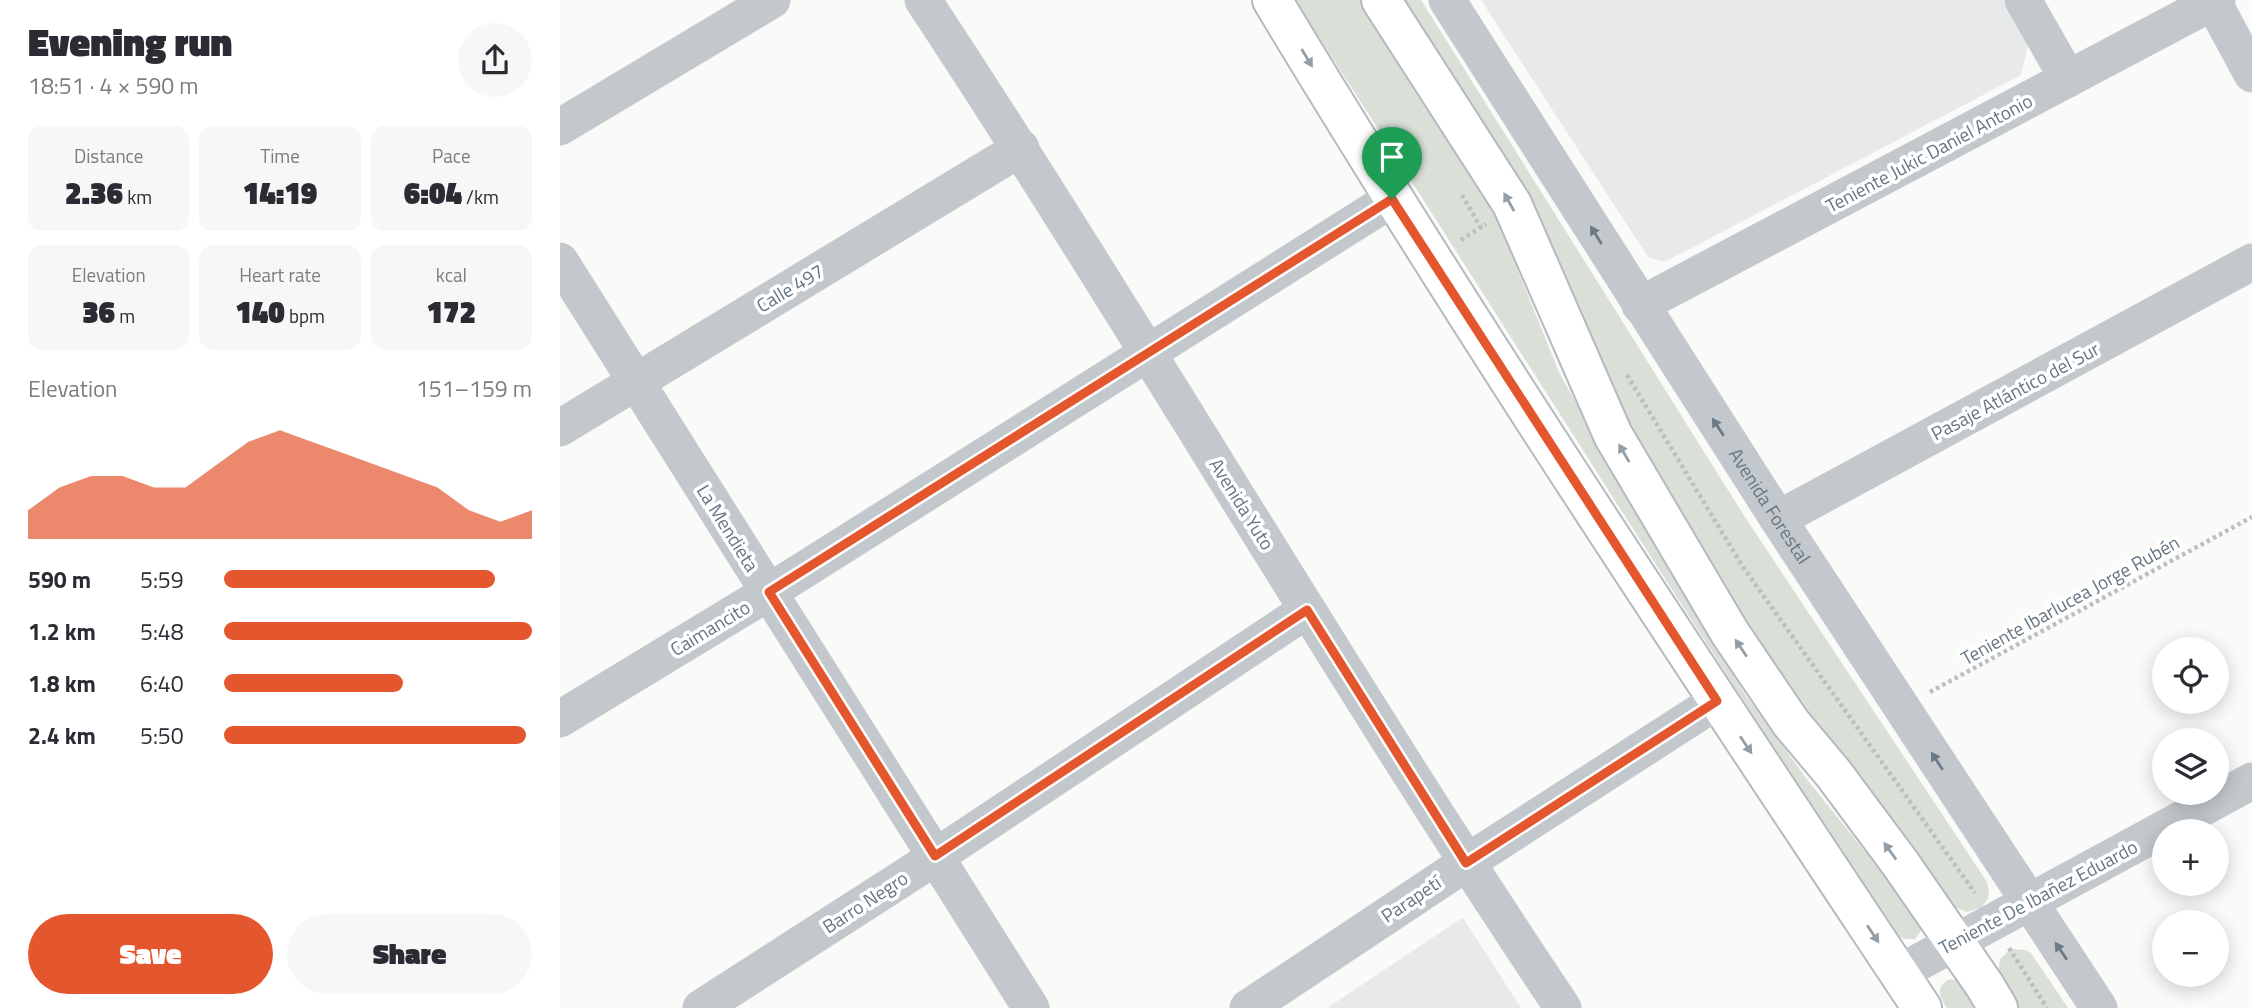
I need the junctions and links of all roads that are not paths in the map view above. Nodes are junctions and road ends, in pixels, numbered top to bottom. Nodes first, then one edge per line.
1 (772, 0) edge
2 (923, 0) edge
3 (1272, 0) edge
4 (1381, 0) edge
5 (1447, 0) edge
6 (2023, 0) edge
7 (2215, 1) edge
8 (2252, 74) edge
9 (2068, 79) junction
10 (560, 127) edge
11 (1021, 148) junction
12 (1392, 199) junction
13 (560, 261) edge
14 (2252, 262) edge
15 (1640, 305) junction
16 (1149, 353) junction
17 (636, 382) junction
18 (560, 428) edge
19 (1778, 519) junction
20 (769, 592) junction
21 (1307, 610) junction
22 (1717, 701) junction
23 (560, 719) edge
24 (2252, 781) edge
25 (935, 856) junction
26 (1466, 863) junction
27 (2029, 902) junction
28 (1954, 943) junction
29 (1899, 973) junction
30 (701, 1008) edge
31 (1031, 1008) edge
32 (1248, 1008) edge
33 (1563, 1008) edge
34 (1922, 1008) edge
35 (1998, 1008) edge
36 (2099, 1008) edge

1 - 10 street
2 - 11 street, Avenida Yuto
3 -> 12 main road
28 -> 4 main road
15 -> 5 street, Avenida Forestal
6 - 9 street
7 - 8 street
7 - 9 street, Teniente Jukic Daniel Antonio
9 - 15 street, Teniente Jukic Daniel Antonio
11 - 16 street, Avenida Yuto
11 - 17 street, Calle 497
12 - 16 street, Caimancito
12 - 22 main road
13 - 17 street, La Mendieta
14 - 19 street, Pasaje Atlántico del Sur
19 -> 15 street, Avenida Forestal
16 - 20 street, Caimancito
16 - 21 street, Avenida Yuto
17 - 18 street, Calle 497
17 - 20 street, La Mendieta
27 -> 19 street, Avenida Forestal
20 - 23 street, Caimancito
20 - 25 street, La Mendieta
21 - 25 street, Barro Negro
21 - 26 street, Avenida Yuto
22 - 26 street, Parapetí
22 -> 29 main road
24 - 27 street, Teniente De Ibañez Eduardo
25 - 30 street, Barro Negro
25 - 31 street, La Mendieta
26 - 32 street, Parapetí
26 - 33 street, Avenida Yuto
27 - 28 street, Teniente De Ibañez Eduardo
36 -> 27 street, Avenida Forestal
28 - 29 street, Teniente De Ibañez Eduardo
28 - 35 main road
29 - 34 main road

